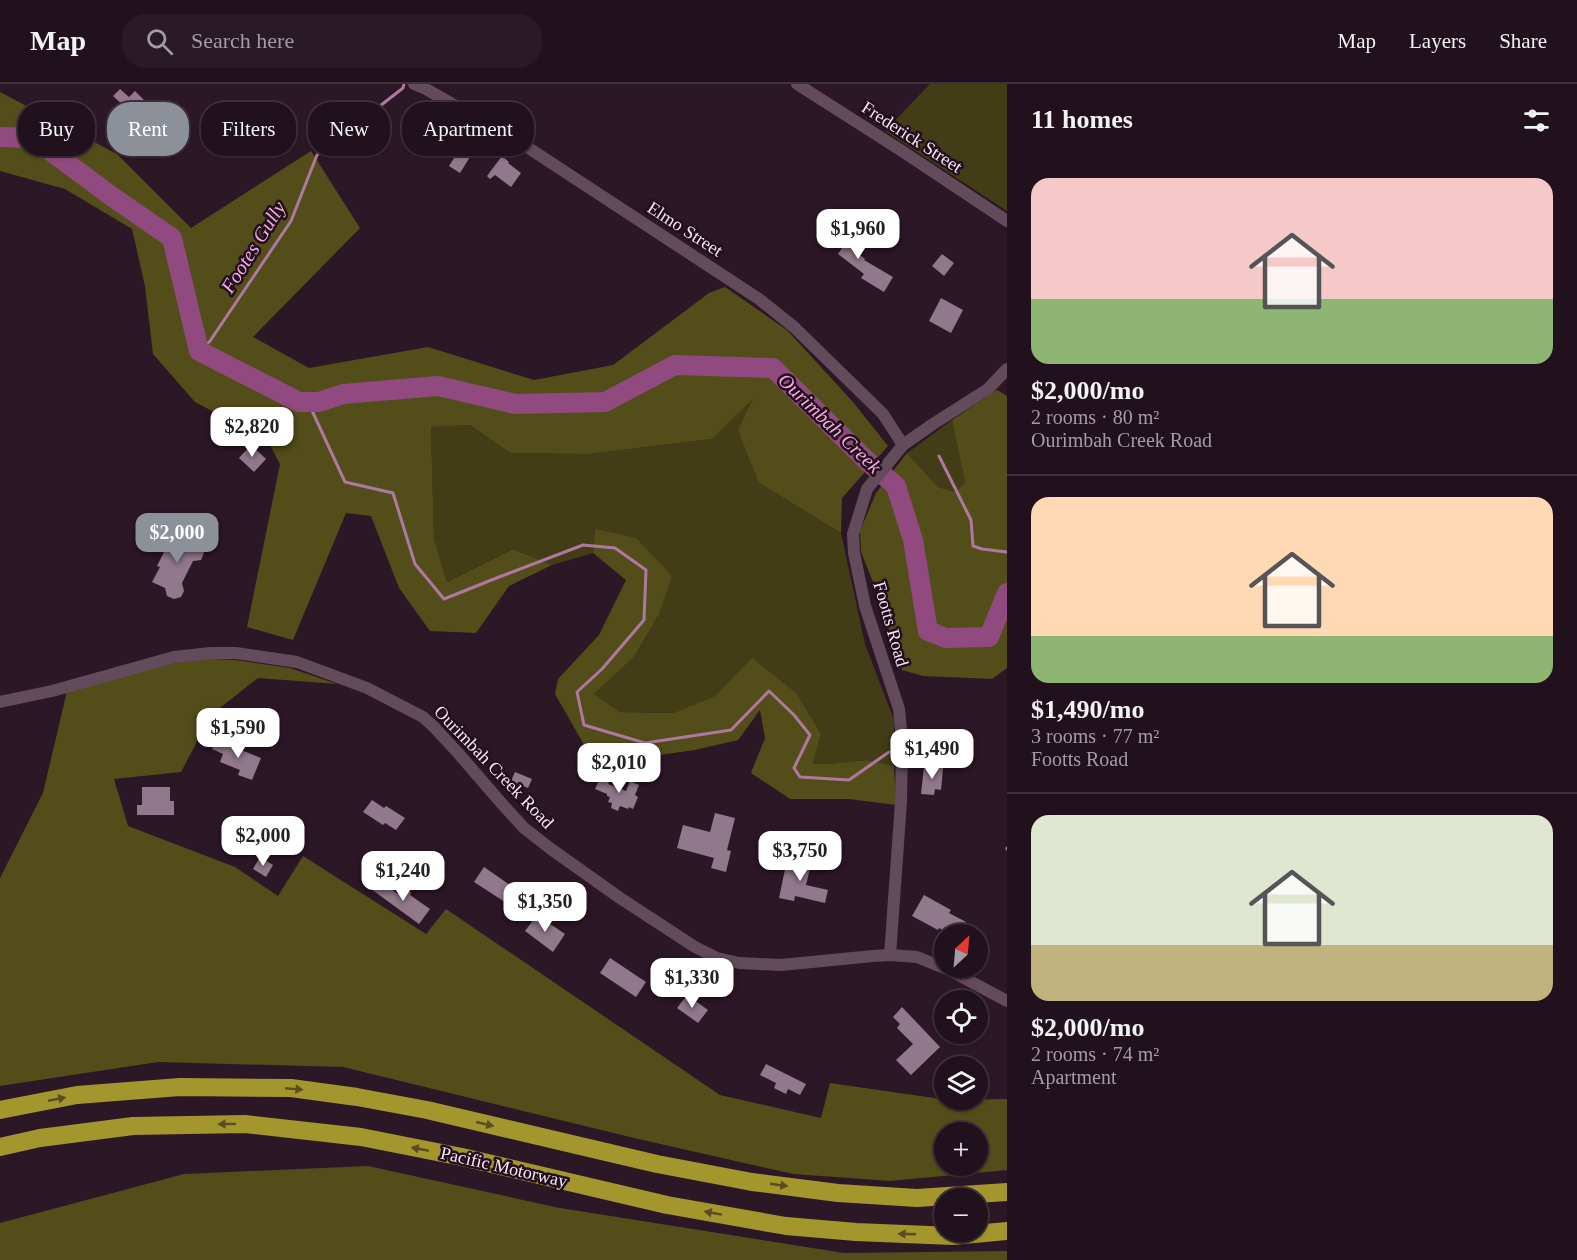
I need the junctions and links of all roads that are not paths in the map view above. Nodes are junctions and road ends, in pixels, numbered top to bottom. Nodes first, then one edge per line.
1 (414, 84) edge
2 (797, 84) edge
3 (1007, 221) edge
4 (1007, 369) edge
5 (899, 450) junction
6 (0, 702) edge
7 (890, 956) junction
8 (1007, 1001) edge
9 (0, 1110) edge
10 (0, 1147) edge
11 (1007, 1192) edge
12 (1007, 1231) edge

1 - 5 street, Elmo Street
2 - 3 street, Frederick Street
4 - 5 street, Footts Road
5 - 7 street, Footts Road
6 - 7 street, Ourimbah Creek Road
7 - 8 street, Ourimbah Creek Road
9 -> 11 highway, Pacific Motorway
12 -> 10 highway, Pacific Motorway

